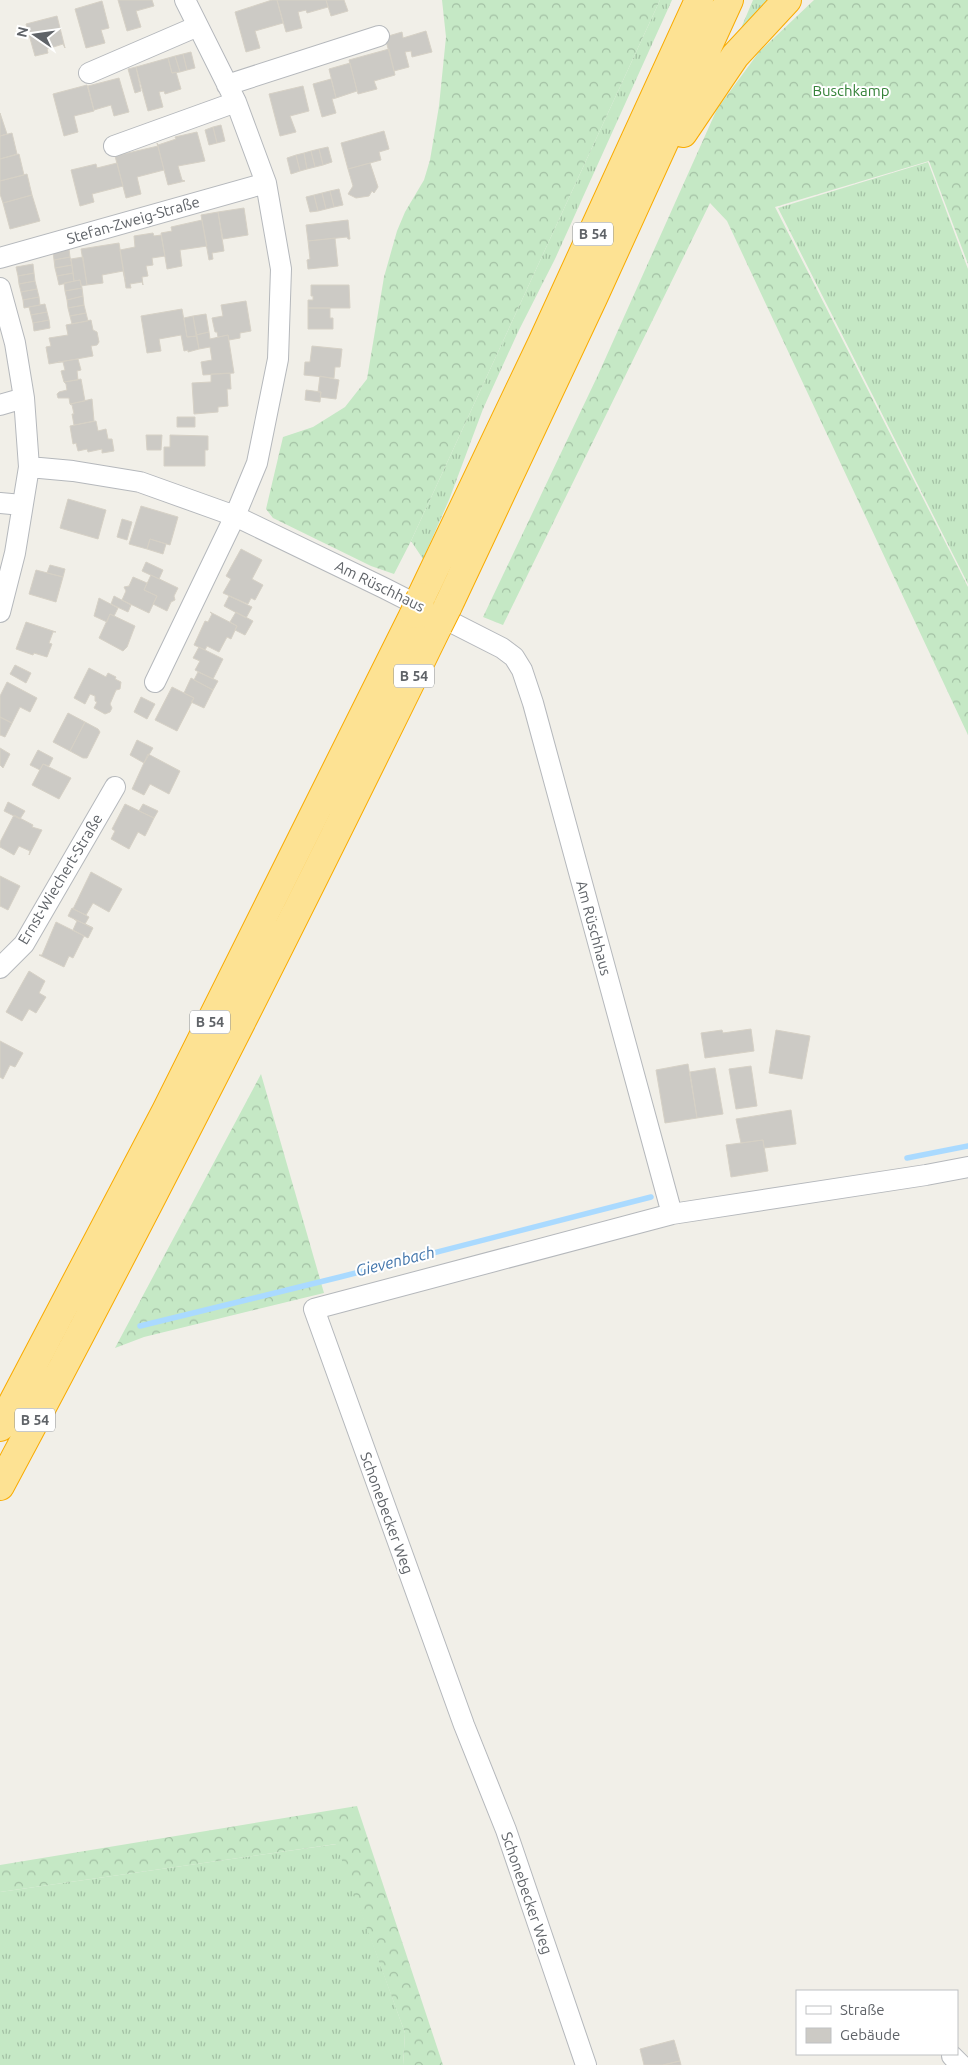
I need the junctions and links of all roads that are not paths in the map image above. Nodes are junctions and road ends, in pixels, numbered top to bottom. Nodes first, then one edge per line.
1 (729, 0) edge
2 (787, 0) edge
3 (191, 1) edge
4 (697, 3) edge
5 (198, 26) junction
6 (379, 36) dead end
7 (89, 73) dead end
8 (232, 94) junction
9 (114, 146) dead end
10 (266, 183) junction
11 (640, 196) junction
12 (0, 258) edge
13 (0, 288) edge
14 (24, 398) junction
15 (0, 405) edge
16 (29, 467) junction
17 (0, 503) edge
18 (22, 505) junction
19 (235, 516) junction
20 (0, 612) edge
21 (155, 682) dead end
22 (115, 787) dead end
23 (0, 968) edge
24 (968, 1167) edge
25 (672, 1214) junction
26 (0, 1427) edge
27 (0, 1486) edge
28 (586, 2065) edge

1 - 11 highway, B 54
2 - 11 highway
3 - 5 street
4 - 26 highway, B 54
5 - 7 street
5 - 8 street
6 - 8 street
8 - 9 street
8 - 10 street
10 - 12 street, Stefan-Zweig-Straße
10 - 19 street
11 - 27 highway, B 54
13 - 14 street
14 - 15 street
14 - 16 street
16 - 18 street
16 - 19 street, Am Rüschhaus
17 - 18 street
18 - 20 street
19 - 21 street
19 - 25 street, Am Rüschhaus
22 - 23 street, Ernst-Wiechert-Straße
24 - 25 street
25 - 28 street, Schonebecker Weg

